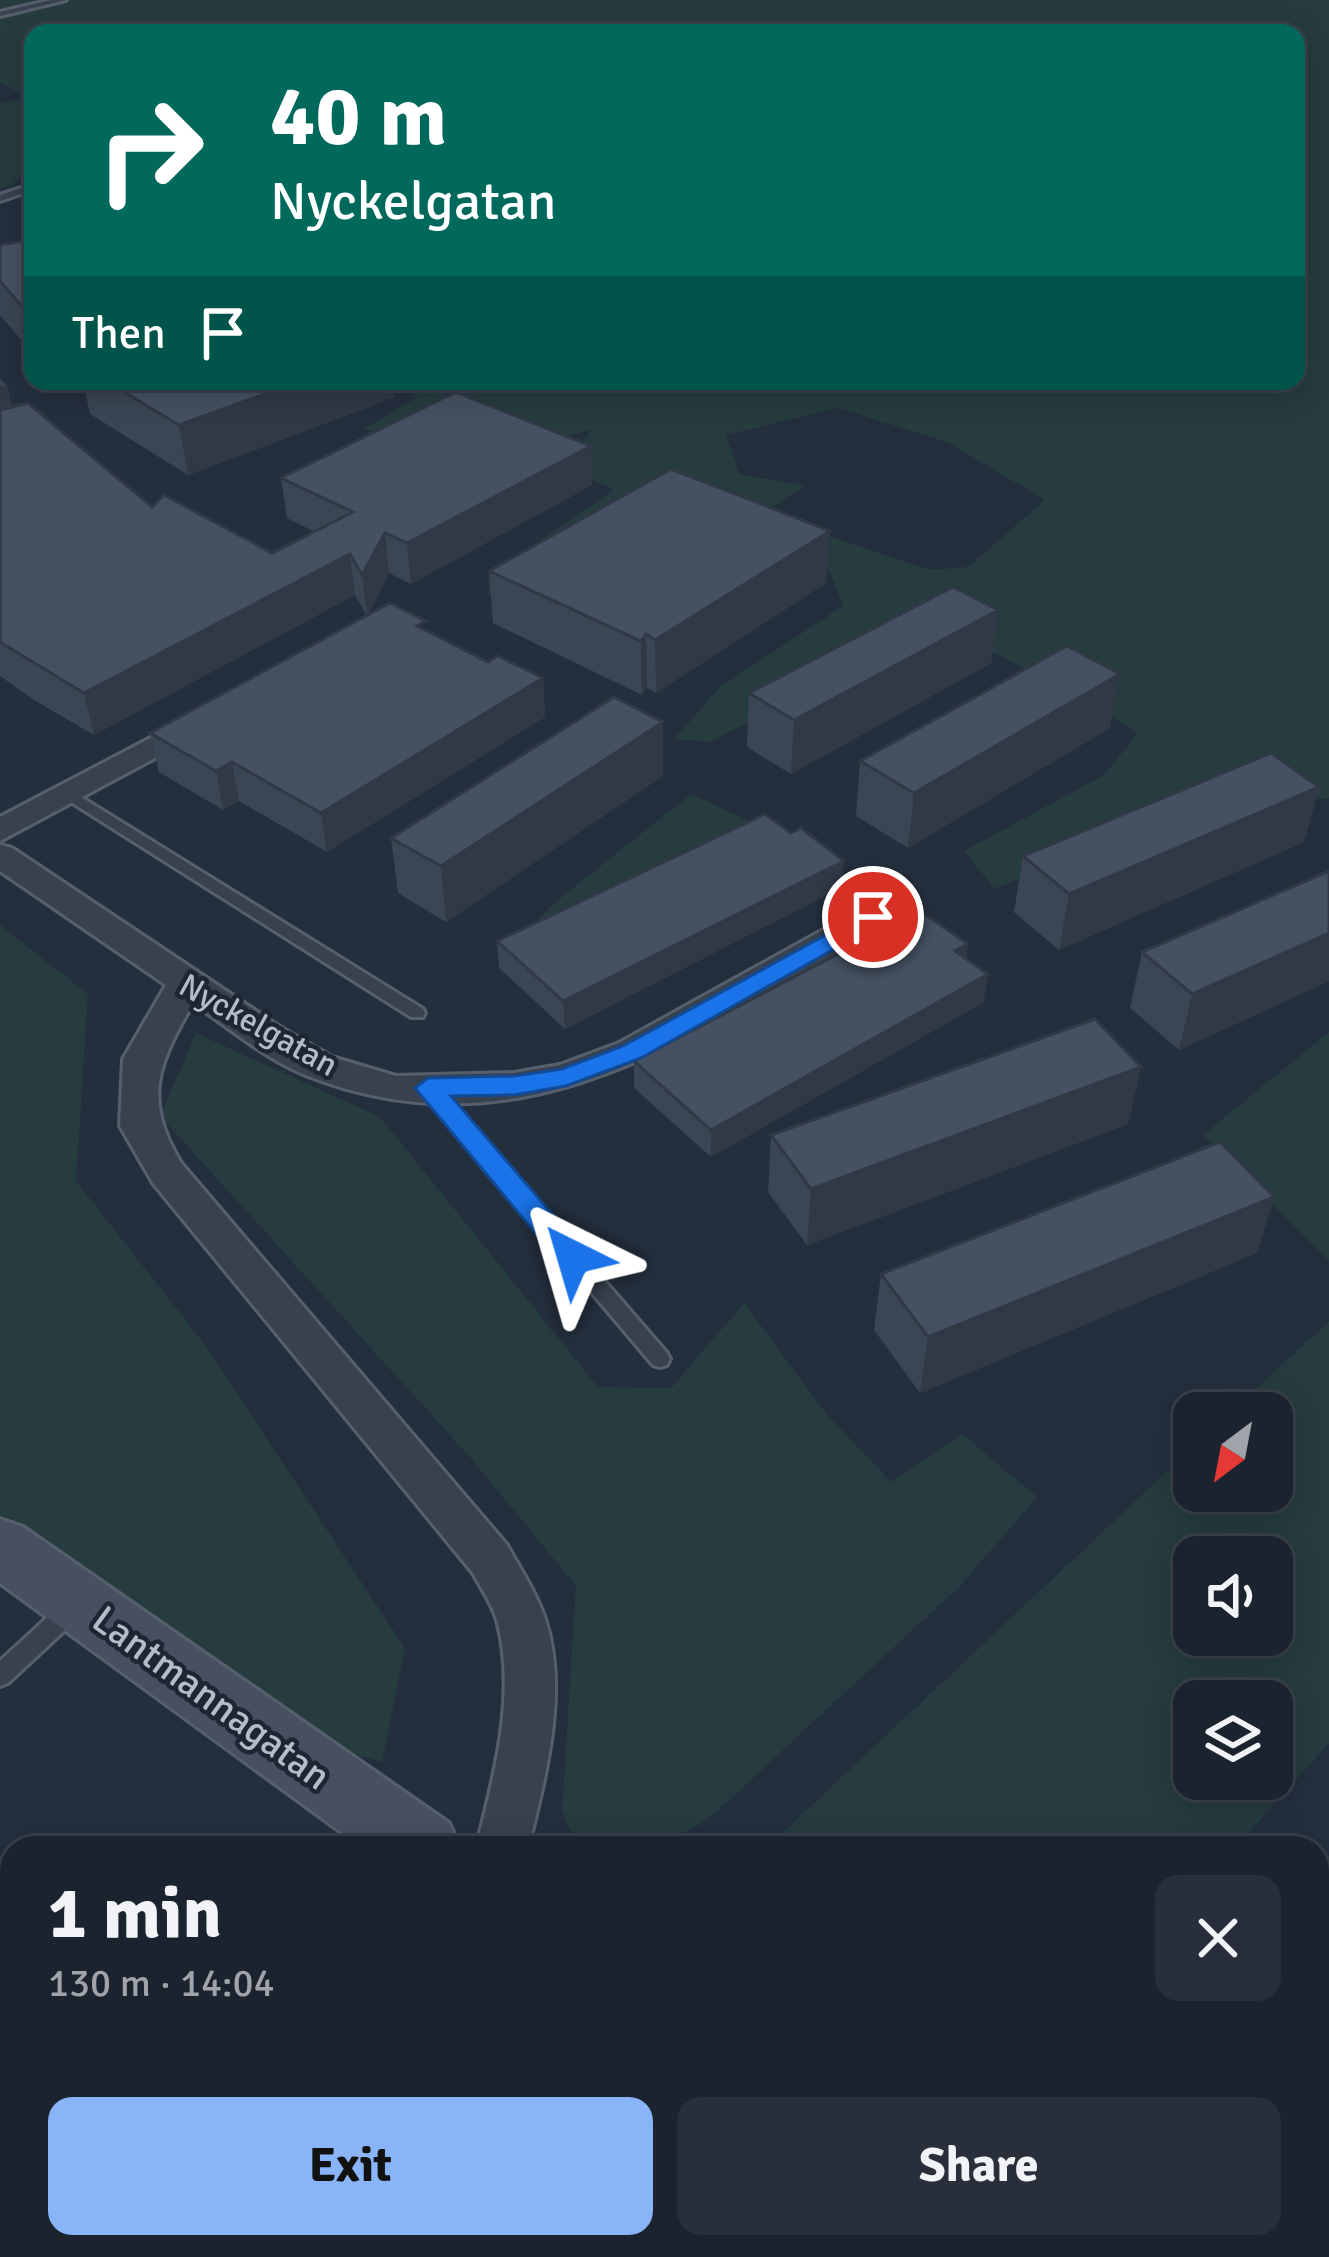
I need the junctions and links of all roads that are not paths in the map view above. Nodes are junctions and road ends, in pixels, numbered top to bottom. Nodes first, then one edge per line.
1 (62, 0) edge
2 (0, 14) edge
3 (226, 707) edge
4 (68, 794) junction
5 (0, 831) edge
6 (0, 855) edge
7 (873, 917) dead end
8 (185, 984) junction
9 (417, 1013) dead end
10 (428, 1088) junction
11 (659, 1359) dead end
12 (0, 1547) edge
13 (80, 1603) junction
14 (0, 1676) edge
15 (406, 1836) edge
16 (505, 1836) edge

1 - 2 lane
3 - 4 street
4 - 5 street
4 - 9 lane
6 - 8 street, Nyckelgatan
7 - 10 street, Nyckelgatan
8 - 10 street, Nyckelgatan
8 - 16 street
10 - 11 lane
12 - 13 street, Lantmannagatan
13 - 14 lane
13 - 15 street, Lantmannagatan

